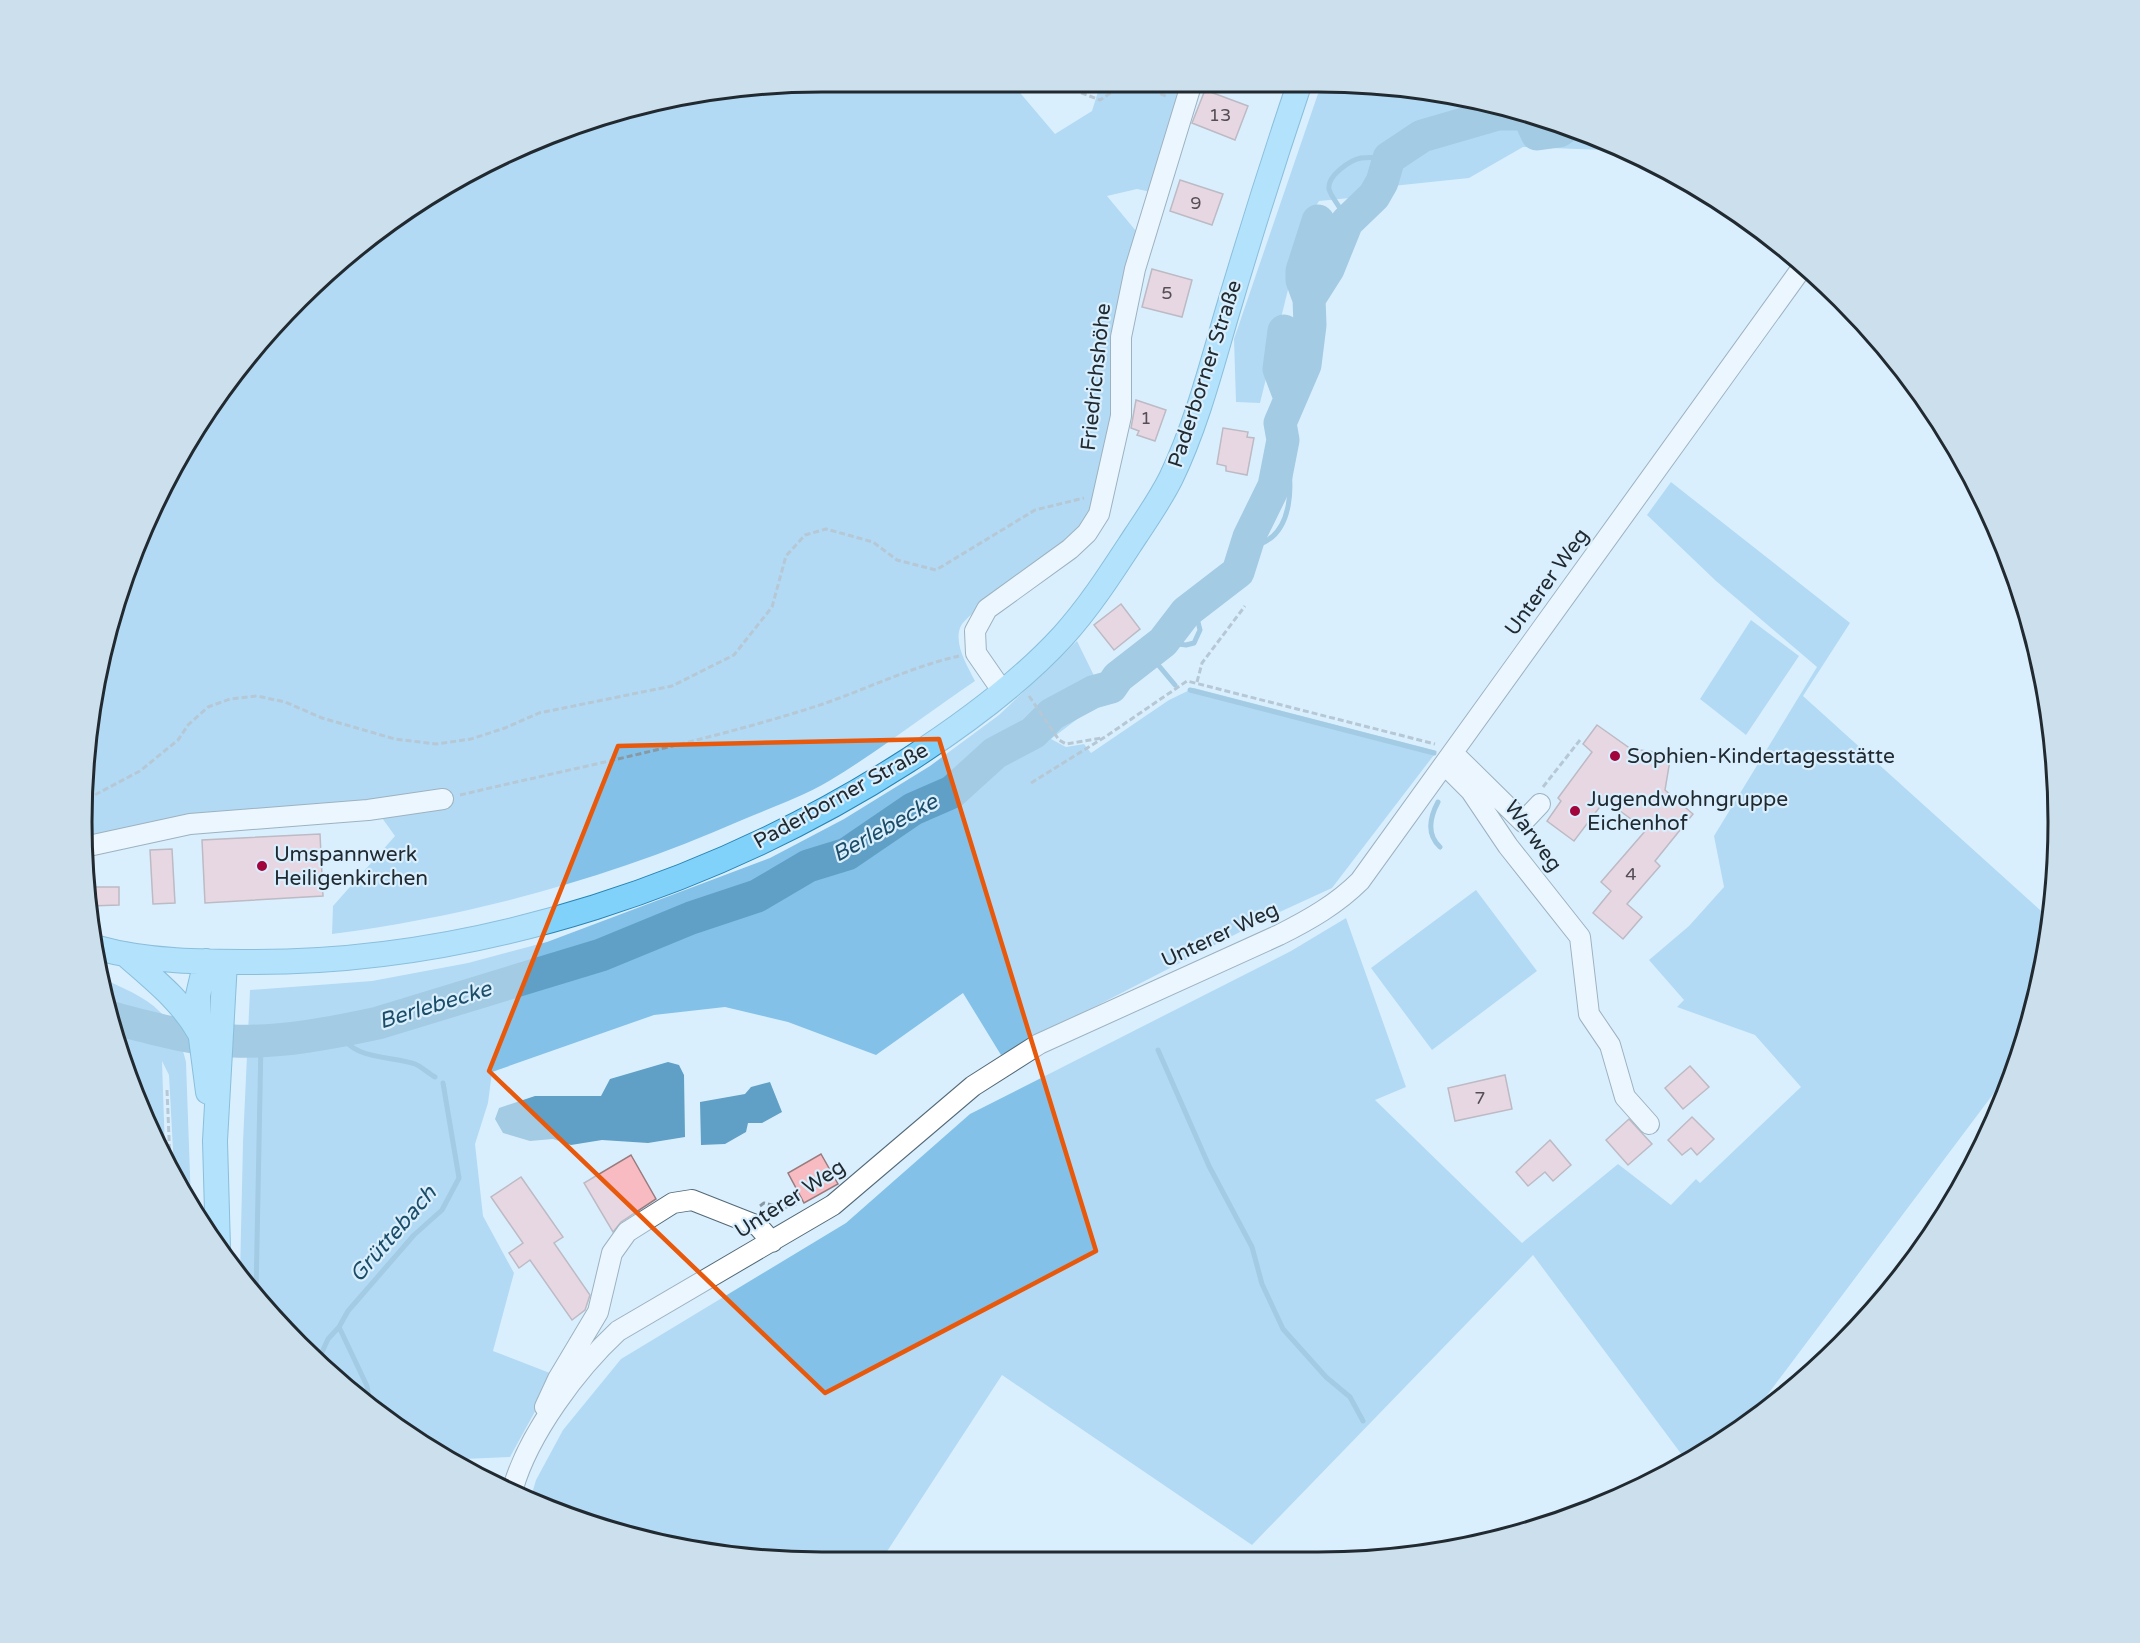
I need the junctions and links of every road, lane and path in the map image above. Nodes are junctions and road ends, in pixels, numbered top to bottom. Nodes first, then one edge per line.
1 (1076, 91) edge
2 (1114, 91) edge
3 (1156, 91) edge
4 (1189, 91) edge
5 (1297, 91) edge
6 (1798, 272) edge
7 (1105, 493) junction
8 (1245, 606) dead end
9 (976, 653) junction
10 (1197, 682) junction
11 (1003, 692) junction
12 (1036, 706) dead end
13 (1106, 737) junction
14 (1580, 740) dead end
15 (1450, 760) junction
16 (1031, 783) dead end
17 (93, 796) edge
18 (1541, 797) joint
19 (443, 799) joint
20 (92, 845) edge
21 (103, 949) edge
22 (125, 954) junction
23 (216, 961) junction
24 (196, 1022) junction
25 (213, 1063) junction
26 (167, 1090) dead end
27 (1649, 1124) dead end
28 (170, 1151) edge
29 (801, 1203) dead end
30 (751, 1223) junction
31 (218, 1231) edge
32 (772, 1242) junction
33 (547, 1418) junction
34 (515, 1483) edge

1 - 2 path
3 - 4 path
4 - 7 street, Friedrichshöhe
5 - 11 main road, Paderborner Straße
6 - 15 street, Unterer Weg
7 - 9 street, Friedrichshöhe
7 - 17 path
8 - 10 path
9 - 11 street
9 - 19 path
10 - 13 path
10 - 15 path
11 - 23 main road, Paderborner Straße
12 - 13 path
13 - 16 path
14 - 18 path
15 - 18 street
15 - 27 street, Warweg
15 - 32 street, Unterer Weg
19 - 20 street
21 - 22 main road, Paderborner Straße
22 - 23 main road, Paderborner Straße
22 - 24 main road
23 - 24 main road
23 - 25 main road
24 - 25 main road
25 - 31 main road
26 - 28 path
29 - 30 path
30 - 32 street
30 - 33 street
32 - 33 street, Unterer Weg
33 - 34 street, Unterer Weg

